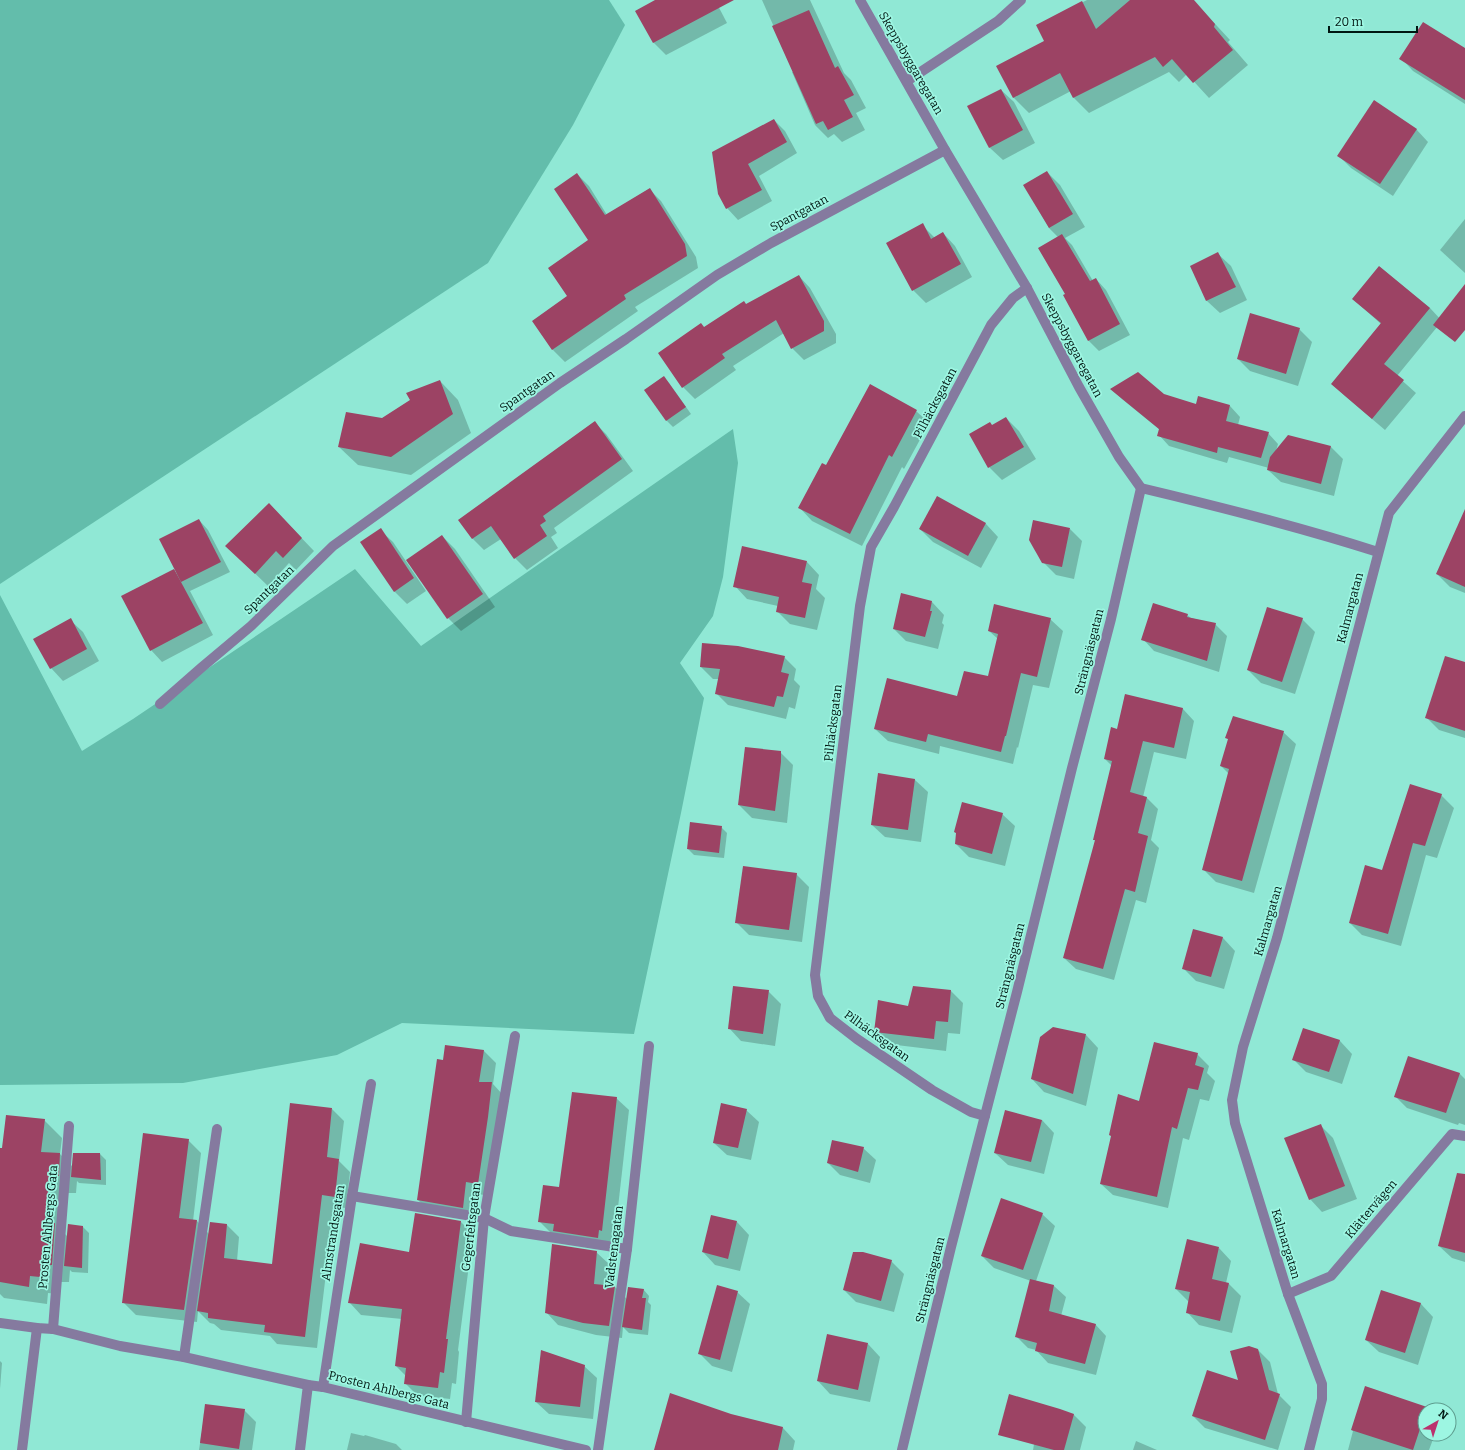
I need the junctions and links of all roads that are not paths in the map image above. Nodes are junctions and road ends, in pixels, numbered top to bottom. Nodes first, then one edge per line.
1 (860, 0) edge
2 (1021, 0) edge
3 (907, 81) junction
4 (945, 150) junction
5 (1027, 288) junction
6 (1465, 416) edge
7 (1141, 488) junction
8 (1378, 552) junction
9 (160, 704) dead end
10 (515, 1036) dead end
11 (649, 1046) dead end
12 (371, 1084) dead end
13 (985, 1116) junction
14 (69, 1126) dead end
15 (217, 1129) dead end
16 (1465, 1136) edge
17 (352, 1196) junction
18 (484, 1218) junction
19 (627, 1249) junction
20 (1288, 1294) junction
21 (0, 1323) edge
22 (37, 1328) junction
23 (53, 1329) junction
24 (184, 1357) junction
25 (308, 1385) junction
26 (323, 1387) junction
27 (466, 1422) junction
28 (22, 1450) edge
29 (300, 1450) edge
30 (586, 1450) edge
31 (598, 1450) edge
32 (902, 1450) edge
33 (1309, 1450) edge

1 - 3 street, Skeppsbyggaregatan
2 - 3 street
3 - 4 street, Skeppsbyggaregatan
4 - 5 street, Skeppsbyggaregatan
4 - 9 street, Spantgatan
5 - 7 street, Skeppsbyggaregatan
5 - 13 street, Pilhäcksgatan
6 - 8 street, Kalmargatan
7 - 8 street
7 - 13 street, Strängnäsgatan
8 - 20 street, Kalmargatan
10 - 18 street, Gegerfeltsgatan
11 - 19 street, Vadstenagatan
12 - 17 street, Almstrandsgatan
13 - 32 street, Strängnäsgatan
14 - 23 street, Prosten Ahlbergs Gata
15 - 24 street
16 - 20 street, Klättervägen
17 - 18 street
17 - 26 street, Almstrandsgatan
18 - 19 street
18 - 27 street, Gegerfeltsgatan
19 - 31 street, Vadstenagatan
20 - 33 street, Kalmargatan
21 - 22 street, Prosten Ahlbergs Gata
22 - 23 street, Prosten Ahlbergs Gata
22 - 28 street
23 - 24 street, Prosten Ahlbergs Gata
24 - 25 street, Prosten Ahlbergs Gata
25 - 26 street, Prosten Ahlbergs Gata
25 - 29 street
26 - 27 street, Prosten Ahlbergs Gata
27 - 30 street, Prosten Ahlbergs Gata

